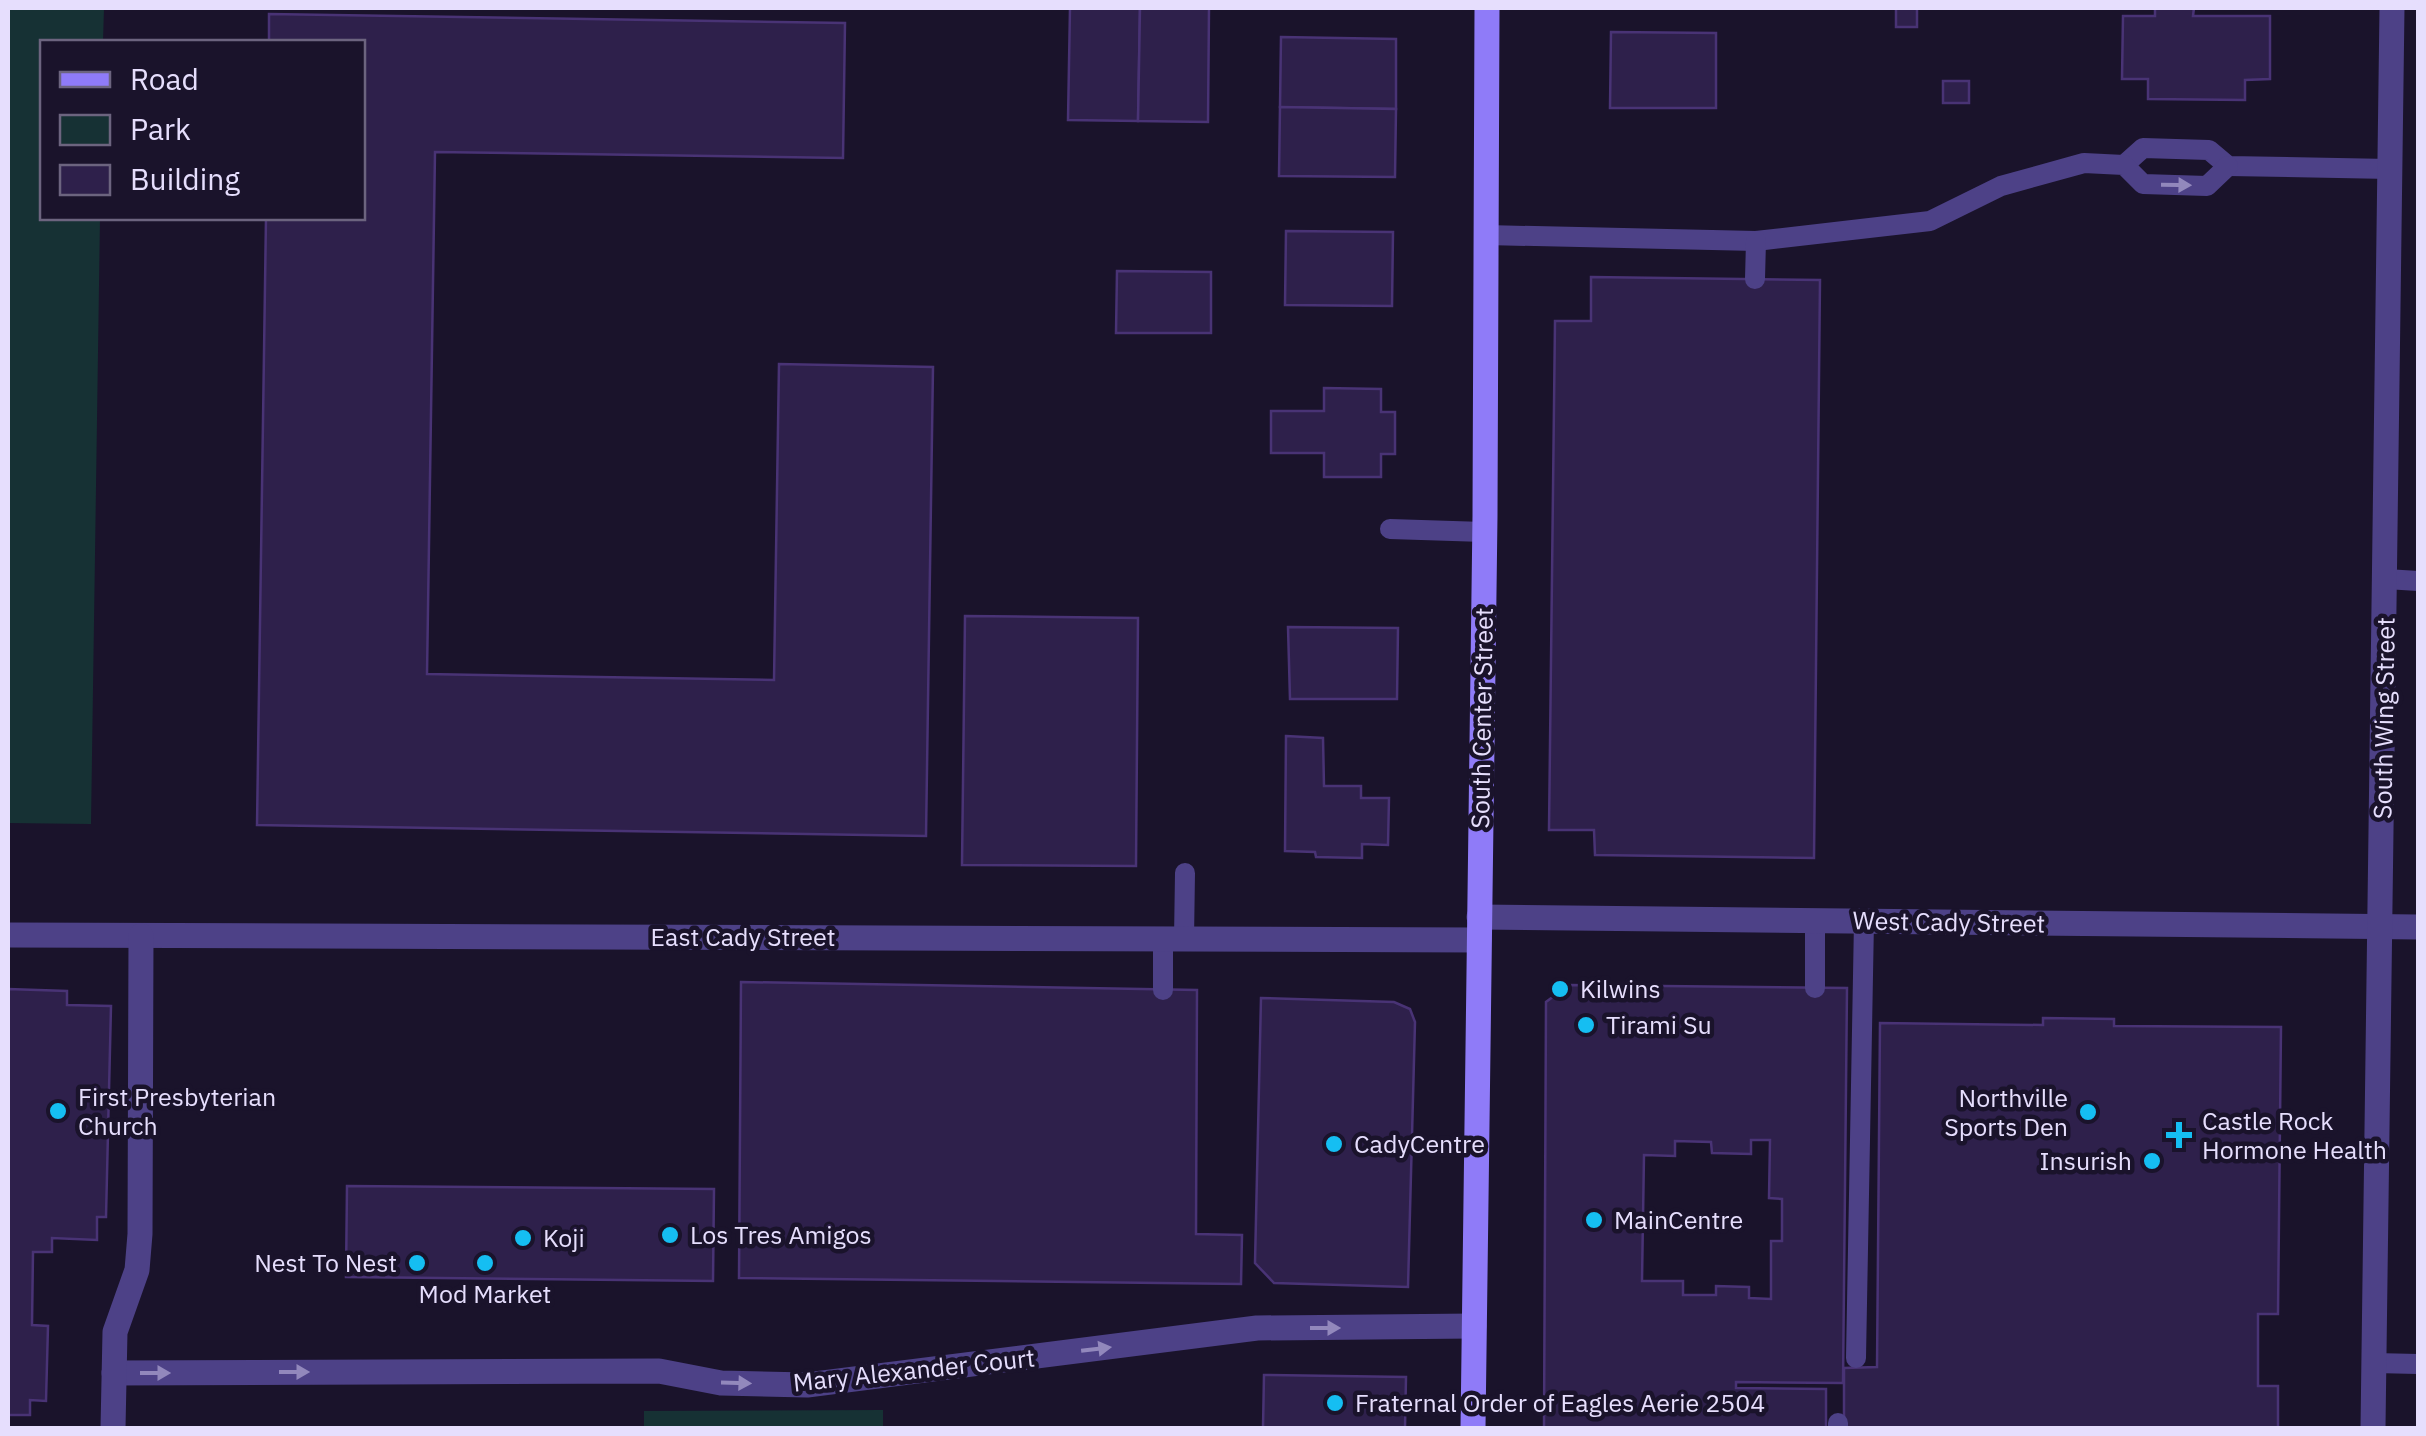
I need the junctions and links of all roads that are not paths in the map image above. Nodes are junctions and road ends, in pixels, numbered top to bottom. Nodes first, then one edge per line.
1 (1487, 8) edge
2 (2392, 8) edge
3 (2124, 165) junction
4 (2228, 166) junction
5 (2390, 169) junction
6 (1486, 235) junction
7 (1756, 241) junction
8 (1755, 279) dead end
9 (1390, 529) dead end
10 (1484, 532) junction
11 (2386, 578) junction
12 (2418, 580) edge
13 (1185, 873) dead end
14 (1815, 920) junction
15 (1864, 921) junction
16 (2382, 927) junction
17 (2418, 927) edge
18 (1479, 929) junction
19 (8, 934) edge
20 (142, 936) junction
21 (1174, 939) junction
22 (1815, 988) dead end
23 (1163, 990) dead end
24 (1474, 1326) junction
25 (1856, 1358) dead end
26 (2374, 1363) junction
27 (2418, 1364) edge
28 (114, 1373) junction
29 (113, 1428) edge
30 (1473, 1428) edge
31 (2373, 1428) edge

1 - 6 main road, South Center Street
2 - 5 street, South Wing Street
3 - 4 lane
3 -> 4 lane
3 - 7 lane
4 - 5 lane
5 - 11 street, South Wing Street
6 - 7 lane
6 - 10 main road, South Center Street
7 - 8 lane
9 - 10 lane
10 - 18 main road, South Center Street
11 - 12 lane
11 - 16 street, South Wing Street
13 - 21 lane
14 - 15 street, West Cady Street
14 - 18 street, West Cady Street
14 - 22 lane
15 - 16 street, West Cady Street
15 - 25 lane
16 - 17 street, West Cady Street
16 - 26 street, South Wing Street
18 - 21 street, East Cady Street
18 - 24 main road, South Center Street
19 - 20 street, East Cady Street
20 - 21 street, East Cady Street
20 - 28 street
21 - 23 lane
28 -> 24 street, Mary Alexander Court
24 - 30 main road, South Center Street
26 - 27 lane
26 - 31 street, South Wing Street
28 - 29 street

